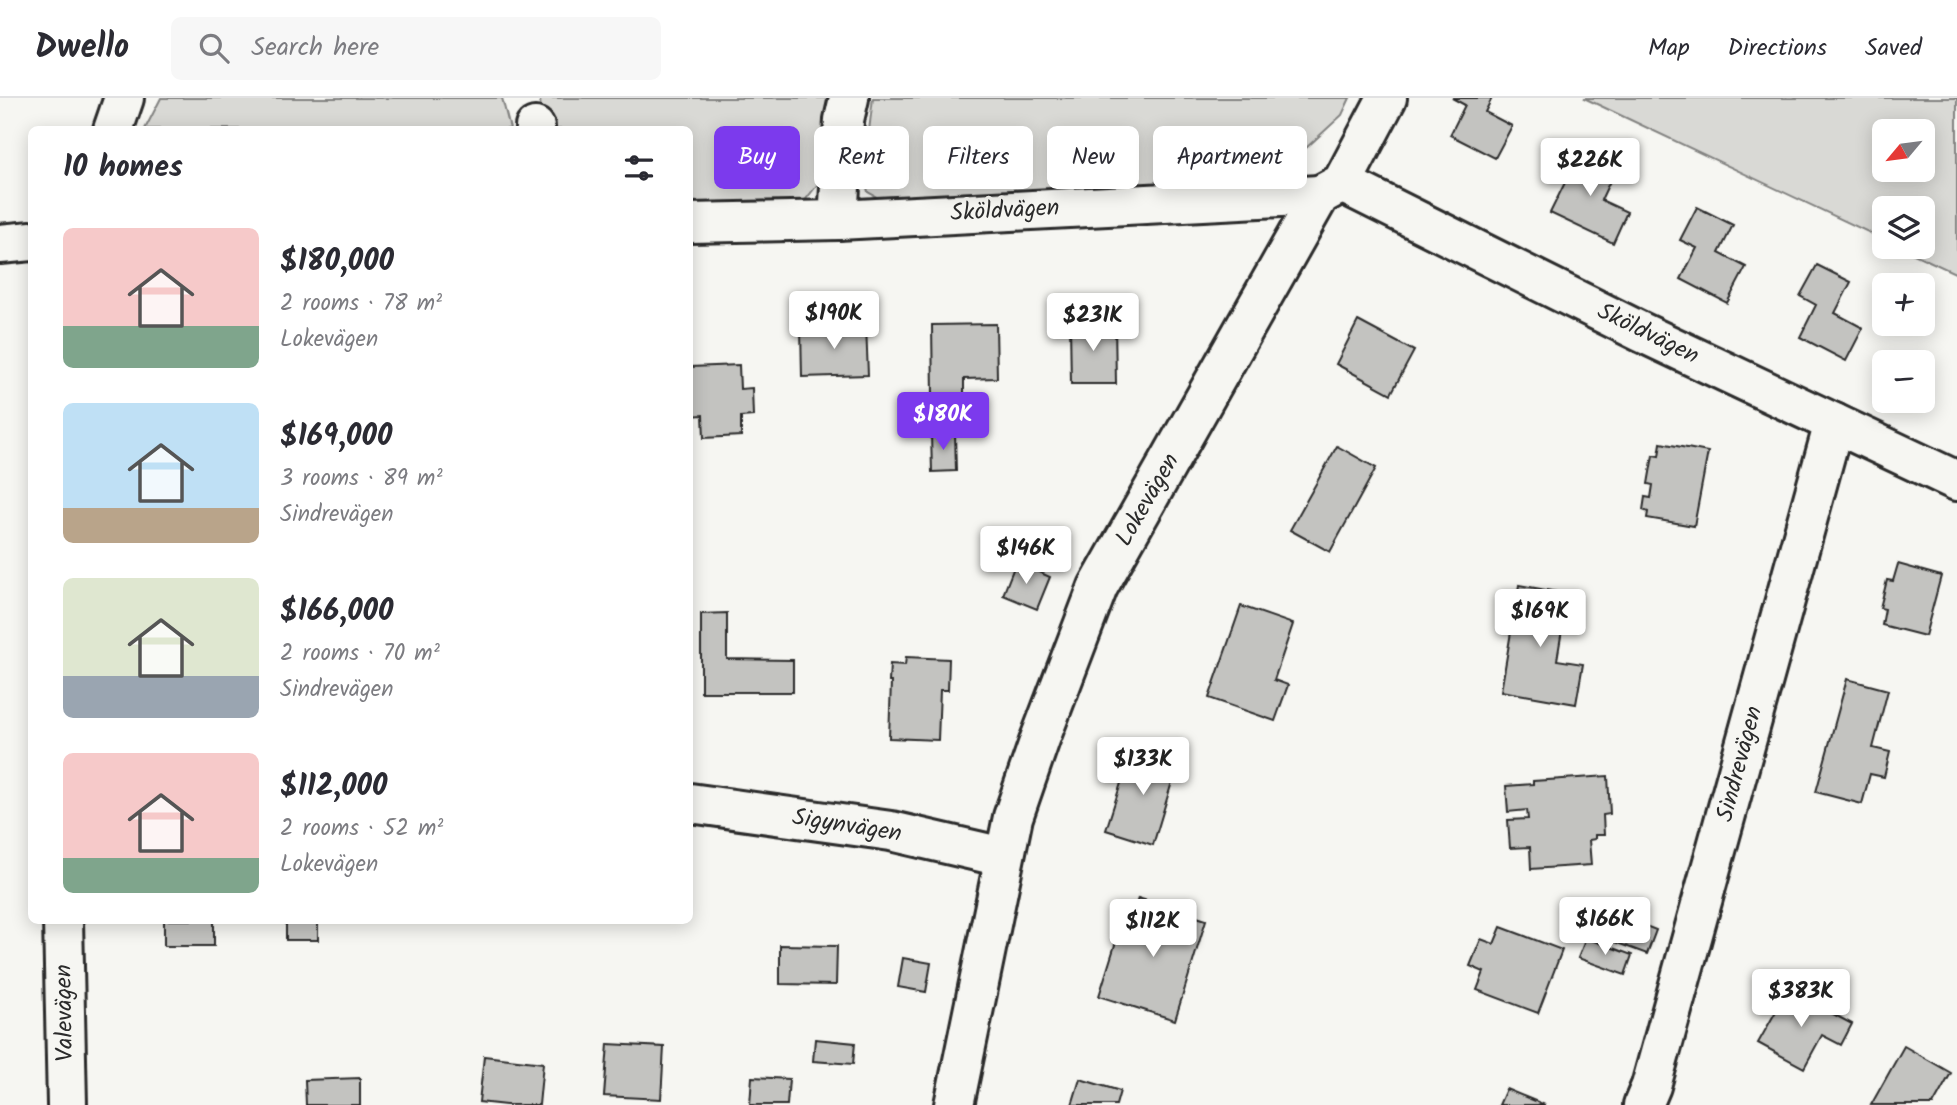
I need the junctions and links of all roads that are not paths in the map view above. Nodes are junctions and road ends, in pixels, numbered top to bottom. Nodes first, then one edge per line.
1 (124, 98) edge
2 (849, 98) edge
3 (1387, 98) edge
4 (114, 126) edge
5 (1331, 189) junction
6 (838, 220) junction
7 (693, 223) edge
8 (28, 242) edge
9 (0, 244) edge
10 (1834, 422) junction
11 (1957, 481) edge
12 (693, 803) edge
13 (1003, 857) junction
14 (64, 924) edge
15 (67, 1105) edge
16 (954, 1105) edge
17 (1643, 1105) edge

1 - 4 street
2 - 6 street
3 - 5 street, Lokevägen
5 - 6 street, Sköldvägen
5 - 10 street, Sköldvägen
5 - 13 street, Lokevägen
6 - 7 street, Sköldvägen
8 - 9 street
10 - 11 street, Sköldvägen
10 - 17 street, Sindrevägen
12 - 13 street, Sigynvägen
13 - 16 street, Lokevägen
14 - 15 street, Valevägen

